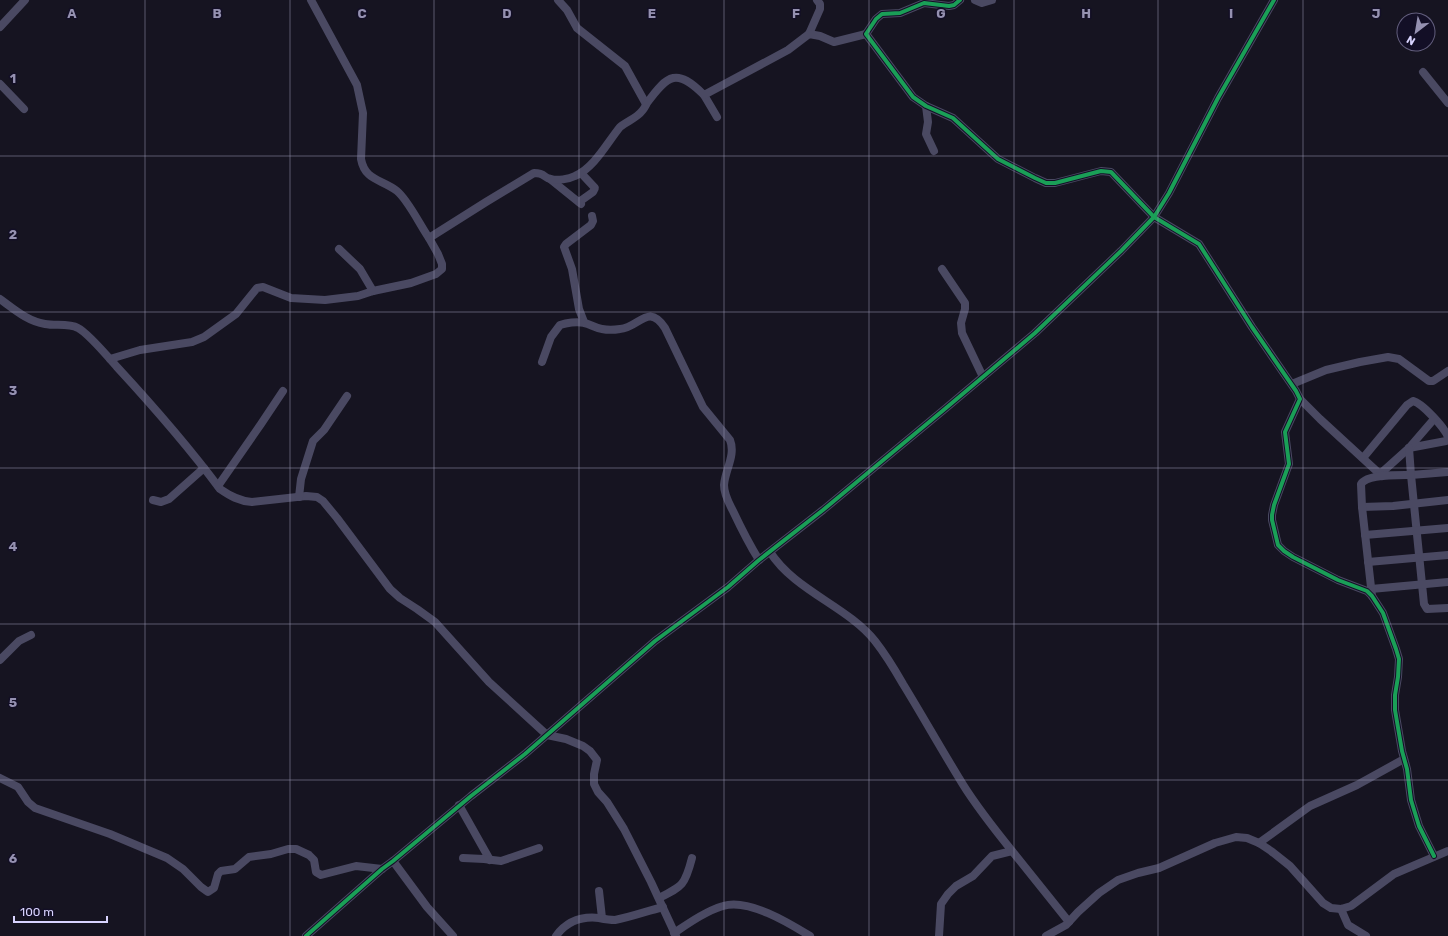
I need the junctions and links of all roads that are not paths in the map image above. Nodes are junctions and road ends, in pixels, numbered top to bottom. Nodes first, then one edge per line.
1 (25, 0) edge
2 (311, 0) edge
3 (558, 0) edge
4 (817, 0) edge
5 (960, 0) edge
6 (975, 0) edge
7 (992, 0) edge
8 (1274, 0) edge
9 (0, 27) edge
10 (809, 34) junction
11 (866, 34) junction
12 (1423, 72) dead end
13 (0, 84) edge
14 (709, 92) junction
15 (1448, 103) edge
16 (646, 104) junction
17 (926, 106) junction
18 (24, 109) dead end
19 (717, 117) dead end
20 (934, 151) dead end
21 (582, 172) junction
22 (550, 179) junction
23 (592, 216) dead end
24 (1154, 217) junction
25 (429, 238) junction
26 (339, 249) dead end
27 (942, 269) dead end
28 (373, 291) junction
29 (0, 299) edge
30 (584, 322) junction
31 (110, 359) junction
32 (542, 362) dead end
33 (1448, 372) edge
34 (982, 377) junction
35 (1292, 384) junction
36 (283, 391) dead end
37 (347, 396) dead end
38 (1300, 399) junction
39 (1434, 419) junction
40 (1448, 438) edge
41 (1409, 448) junction
42 (1363, 458) junction
43 (204, 468) junction
44 (1448, 472) edge
45 (1381, 475) junction
46 (1411, 475) junction
47 (218, 486) junction
48 (299, 497) junction
49 (153, 500) dead end
50 (1448, 500) edge
51 (1413, 504) junction
52 (1362, 507) junction
53 (1448, 528) edge
54 (1416, 531) junction
55 (1365, 535) junction
56 (770, 552) junction
57 (1448, 555) edge
58 (1419, 558) junction
59 (759, 560) junction
60 (1368, 562) junction
61 (1448, 582) edge
62 (1422, 585) junction
63 (1372, 592) junction
64 (1448, 608) edge
65 (31, 635) dead end
66 (0, 660) edge
67 (547, 735) junction
68 (1404, 759) junction
69 (0, 778) edge
70 (459, 805) junction
71 (1259, 844) junction
72 (539, 848) dead end
73 (1012, 851) junction
74 (1448, 851) edge
75 (1434, 856) junction
76 (463, 858) dead end
77 (692, 858) dead end
78 (490, 860) junction
79 (393, 861) junction
80 (382, 869) junction
81 (599, 891) dead end
82 (659, 898) junction
83 (663, 907) junction
84 (1341, 909) junction
85 (602, 918) junction
86 (1069, 922) junction
87 (675, 934) edge
88 (306, 936) edge
89 (453, 936) edge
90 (556, 936) edge
91 (810, 936) edge
92 (939, 936) edge
93 (1046, 936) edge
94 (1366, 936) edge

1 - 9 street
2 - 25 street
3 - 16 street
4 - 10 street
5 - 11 street
6 - 7 street
8 - 24 street
10 - 11 street
10 - 14 street
11 - 17 street
12 - 15 street
13 - 18 street
14 - 16 street
14 - 19 street
16 - 21 street
17 - 20 street
17 - 24 street
21 - 22 street
21 - 22 street
22 - 25 street
23 - 30 street
24 - 34 street
24 - 35 street
25 - 28 street
26 - 28 street
27 - 34 street
28 - 31 street
29 - 31 street
30 - 32 street
30 - 59 street
31 - 43 street
33 - 35 street
34 - 56 street
35 - 38 street
36 - 47 street
37 - 48 street
38 - 42 street
38 - 63 street
39 - 40 street
39 - 41 street
39 - 42 street
40 - 41 street
41 - 45 street
41 - 46 street
42 - 45 street
43 - 47 street
43 - 49 street
44 - 46 street
45 - 46 street
45 - 52 street
46 - 51 street
47 - 48 street
48 - 67 street
50 - 51 street
51 - 52 street
51 - 54 street
52 - 55 street
53 - 54 street
54 - 55 street
54 - 58 street
55 - 60 street
56 - 59 street
56 - 73 street
57 - 58 street
58 - 60 street
58 - 62 street
59 - 67 street
60 - 63 street
61 - 62 street
62 - 63 street
62 - 64 street
63 - 68 street
65 - 66 street
67 - 70 street
67 - 82 street
68 - 71 street
68 - 75 street
69 - 80 street
70 - 78 street
70 - 79 street
71 - 84 street
71 - 86 street
72 - 78 street
73 - 86 street
73 - 92 street
74 - 75 street
75 - 84 street
76 - 78 street
77 - 82 street
79 - 80 street
79 - 89 street
80 - 88 street
81 - 85 street
82 - 83 street
83 - 85 street
83 - 87 street
84 - 94 street
85 - 90 street
86 - 93 street
87 - 91 street

